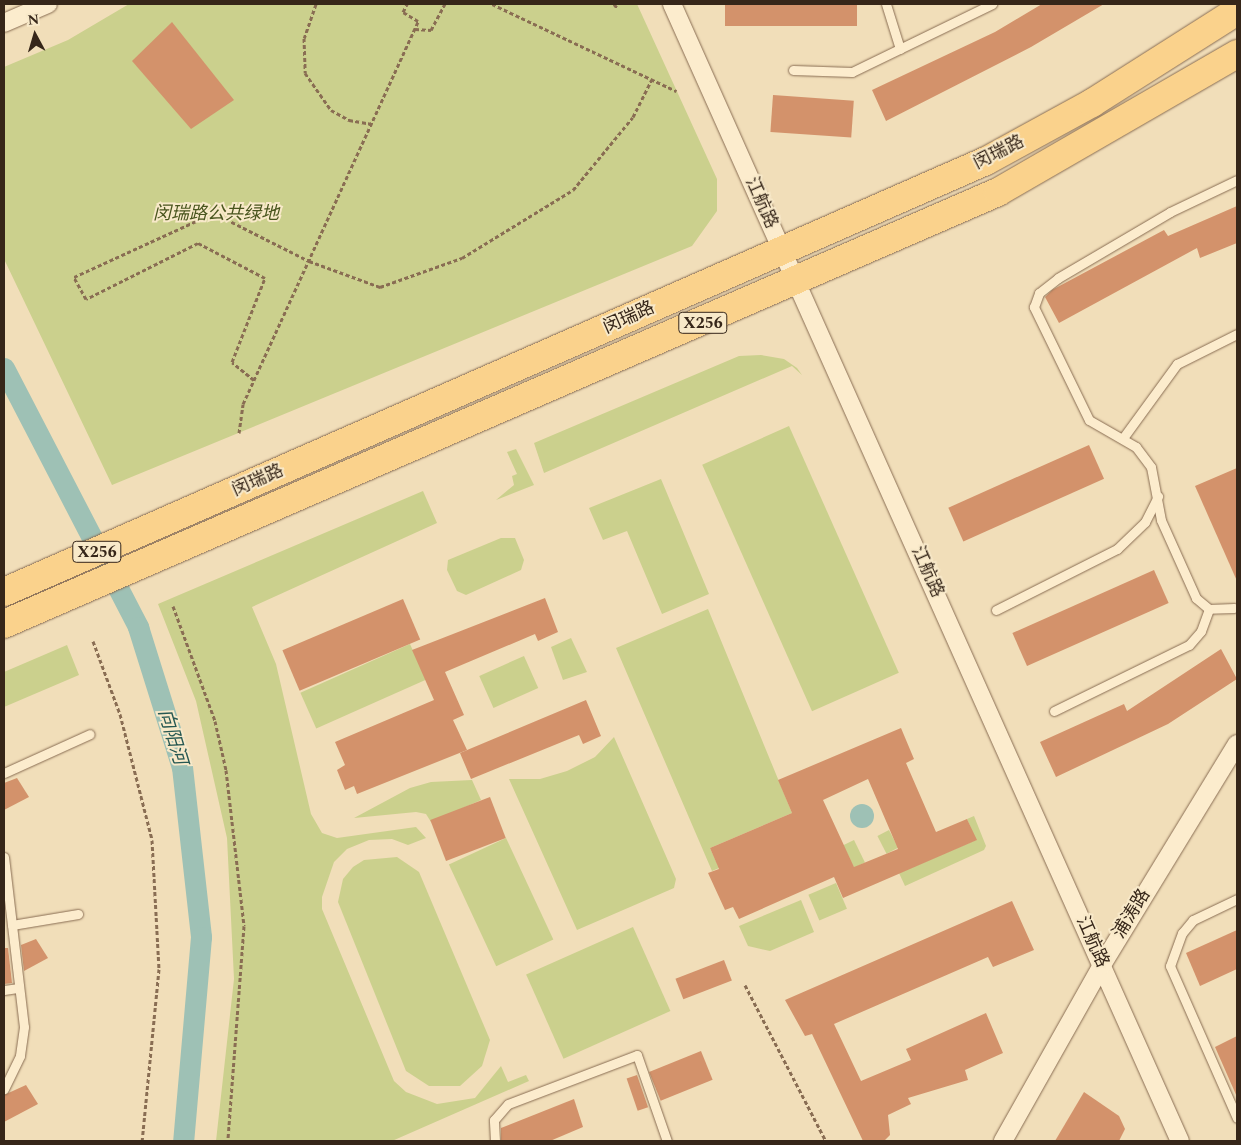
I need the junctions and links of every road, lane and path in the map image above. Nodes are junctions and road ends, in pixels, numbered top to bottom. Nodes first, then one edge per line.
1 (48, 4) edge
2 (316, 4) edge
3 (407, 4) edge
4 (445, 4) edge
5 (492, 4) edge
6 (614, 4) edge
7 (672, 4) edge
8 (886, 4) edge
9 (992, 4) edge
10 (618, 9) dead end
11 (1237, 11) edge
12 (4, 23) edge
13 (415, 29) junction
14 (900, 49) junction
15 (1237, 54) edge
16 (793, 70) dead end
17 (652, 79) junction
18 (676, 91) dead end
19 (371, 124) junction
20 (1237, 180) edge
21 (782, 251) junction
22 (309, 261) junction
23 (799, 281) junction
24 (1237, 334) edge
25 (254, 380) junction
26 (239, 433) dead end
27 (1123, 438) junction
28 (1159, 494) junction
29 (4, 592) edge
30 (173, 606) dead end
31 (1236, 608) edge
32 (1208, 609) junction
33 (996, 610) dead end
34 (4, 624) edge
35 (92, 641) dead end
36 (1054, 711) dead end
37 (90, 734) dead end
38 (1237, 744) edge
39 (4, 773) edge
40 (4, 858) edge
41 (1237, 899) edge
42 (78, 914) dead end
43 (12, 925) junction
44 (1102, 965) junction
45 (745, 985) dead end
46 (19, 988) junction
47 (4, 990) edge
48 (4, 1089) edge
49 (1237, 1118) edge
50 (142, 1141) edge
51 (228, 1141) edge
52 (495, 1141) edge
53 (667, 1141) edge
54 (826, 1141) edge
55 (1003, 1141) edge
56 (1180, 1141) edge

1 - 12 street
2 - 19 path
3 - 13 path
4 - 13 path
5 - 17 path
6 - 10 path
7 - 21 street, 江航路
8 - 14 lane
9 - 14 lane
11 - 21 main road, 闵瑞路 / X256
13 - 19 path
14 - 16 lane
15 - 23 main road, 闵瑞路 / X256
17 - 18 path
17 - 22 path
19 - 22 path
20 - 27 lane
21 - 23 street, 江航路
21 - 29 main road, 闵瑞路 / X256
22 - 25 path
22 - 25 path
23 - 34 main road, 闵瑞路 / X256
23 - 44 street, 江航路
24 - 27 lane
25 - 26 path
27 - 28 lane
28 - 32 lane
28 - 33 lane
30 - 51 path
31 - 32 lane
32 - 36 lane
35 - 50 path
37 - 39 lane
38 - 44 street, 浦涛路
40 - 43 lane
41 - 49 lane
42 - 43 lane
43 - 46 lane
44 - 55 street, 浦涛路
44 - 56 street, 江航路
45 - 54 path
46 - 47 lane
46 - 48 lane
52 - 53 lane

